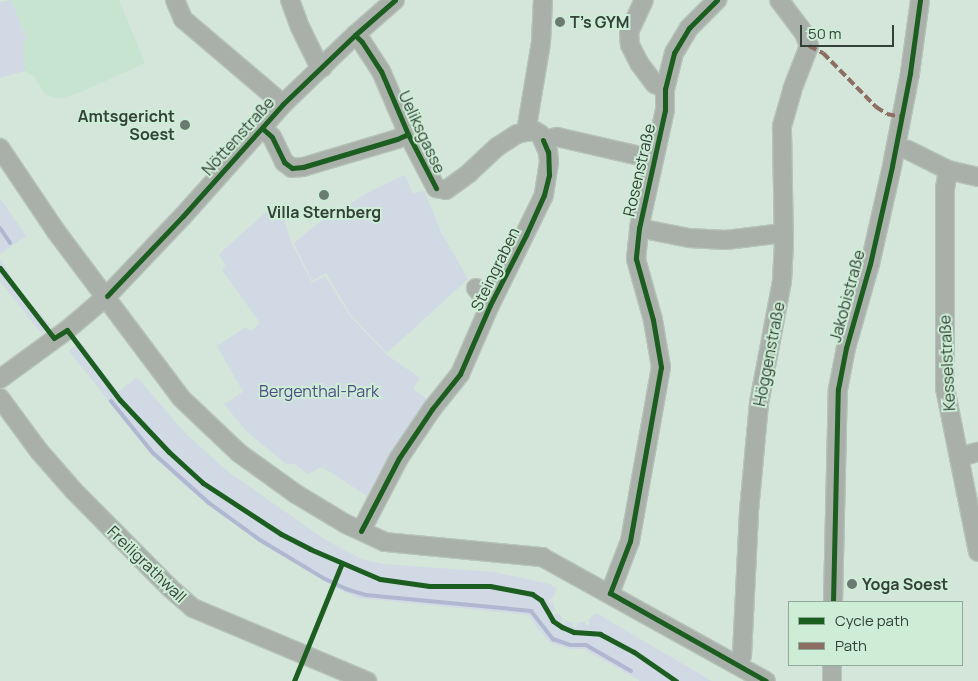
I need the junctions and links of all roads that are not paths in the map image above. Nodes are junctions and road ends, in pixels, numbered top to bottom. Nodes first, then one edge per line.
1 (175, 0) edge
2 (290, 0) edge
3 (395, 0) edge
4 (543, 0) edge
5 (644, 0) edge
6 (717, 0) edge
7 (779, 0) edge
8 (920, 0) edge
9 (355, 35) junction
10 (323, 67) junction
11 (665, 89) junction
12 (283, 104) junction
13 (262, 128) junction
14 (526, 132) junction
15 (408, 134) junction
16 (544, 140) junction
17 (896, 147) junction
18 (0, 148) edge
19 (654, 159) junction
20 (948, 170) junction
21 (978, 177) edge
22 (639, 228) junction
23 (784, 233) junction
24 (476, 288) dead end
25 (106, 296) junction
26 (490, 305) junction
27 (0, 379) edge
28 (0, 398) edge
29 (978, 452) edge
30 (960, 457) junction
31 (361, 531) junction
32 (976, 533) edge
33 (978, 552) edge
34 (610, 593) junction
35 (833, 601) edge
36 (738, 665) junction
37 (832, 666) edge
38 (367, 681) edge
39 (766, 681) edge
40 (832, 681) edge

1 - 12 street
2 - 10 street
3 - 9 street, Nöttenstraße
4 - 14 street
5 - 11 street
6 - 11 street, Rosenstraße
7 - 23 street, Höggenstraße
8 - 17 street, Jakobistraße
9 - 10 street, Nöttenstraße
9 - 15 street, Ueliksgasse
10 - 12 street, Nöttenstraße
11 - 19 street, Rosenstraße
12 - 13 street, Nöttenstraße
13 - 15 street
13 - 25 street, Nöttenstraße
14 - 15 street, Ueliksgasse
14 - 16 street
16 - 19 street
16 - 26 street, Steingraben
17 - 20 street
17 - 35 street, Jakobistraße
18 - 25 street
19 - 22 street, Rosenstraße
20 - 21 street
20 - 30 street, Kesselstraße
22 - 23 street
22 - 34 street, Rosenstraße
23 - 36 street, Höggenstraße
24 - 26 street
25 - 27 street, Nöttenstraße
25 - 31 street
26 - 31 street, Steingraben
28 - 38 street, Freiligrathwall
29 - 30 street
30 - 32 street, Kesselstraße
31 - 34 street
32 - 33 street, Kesselstraße
34 - 36 street
36 - 39 street
37 - 40 street

